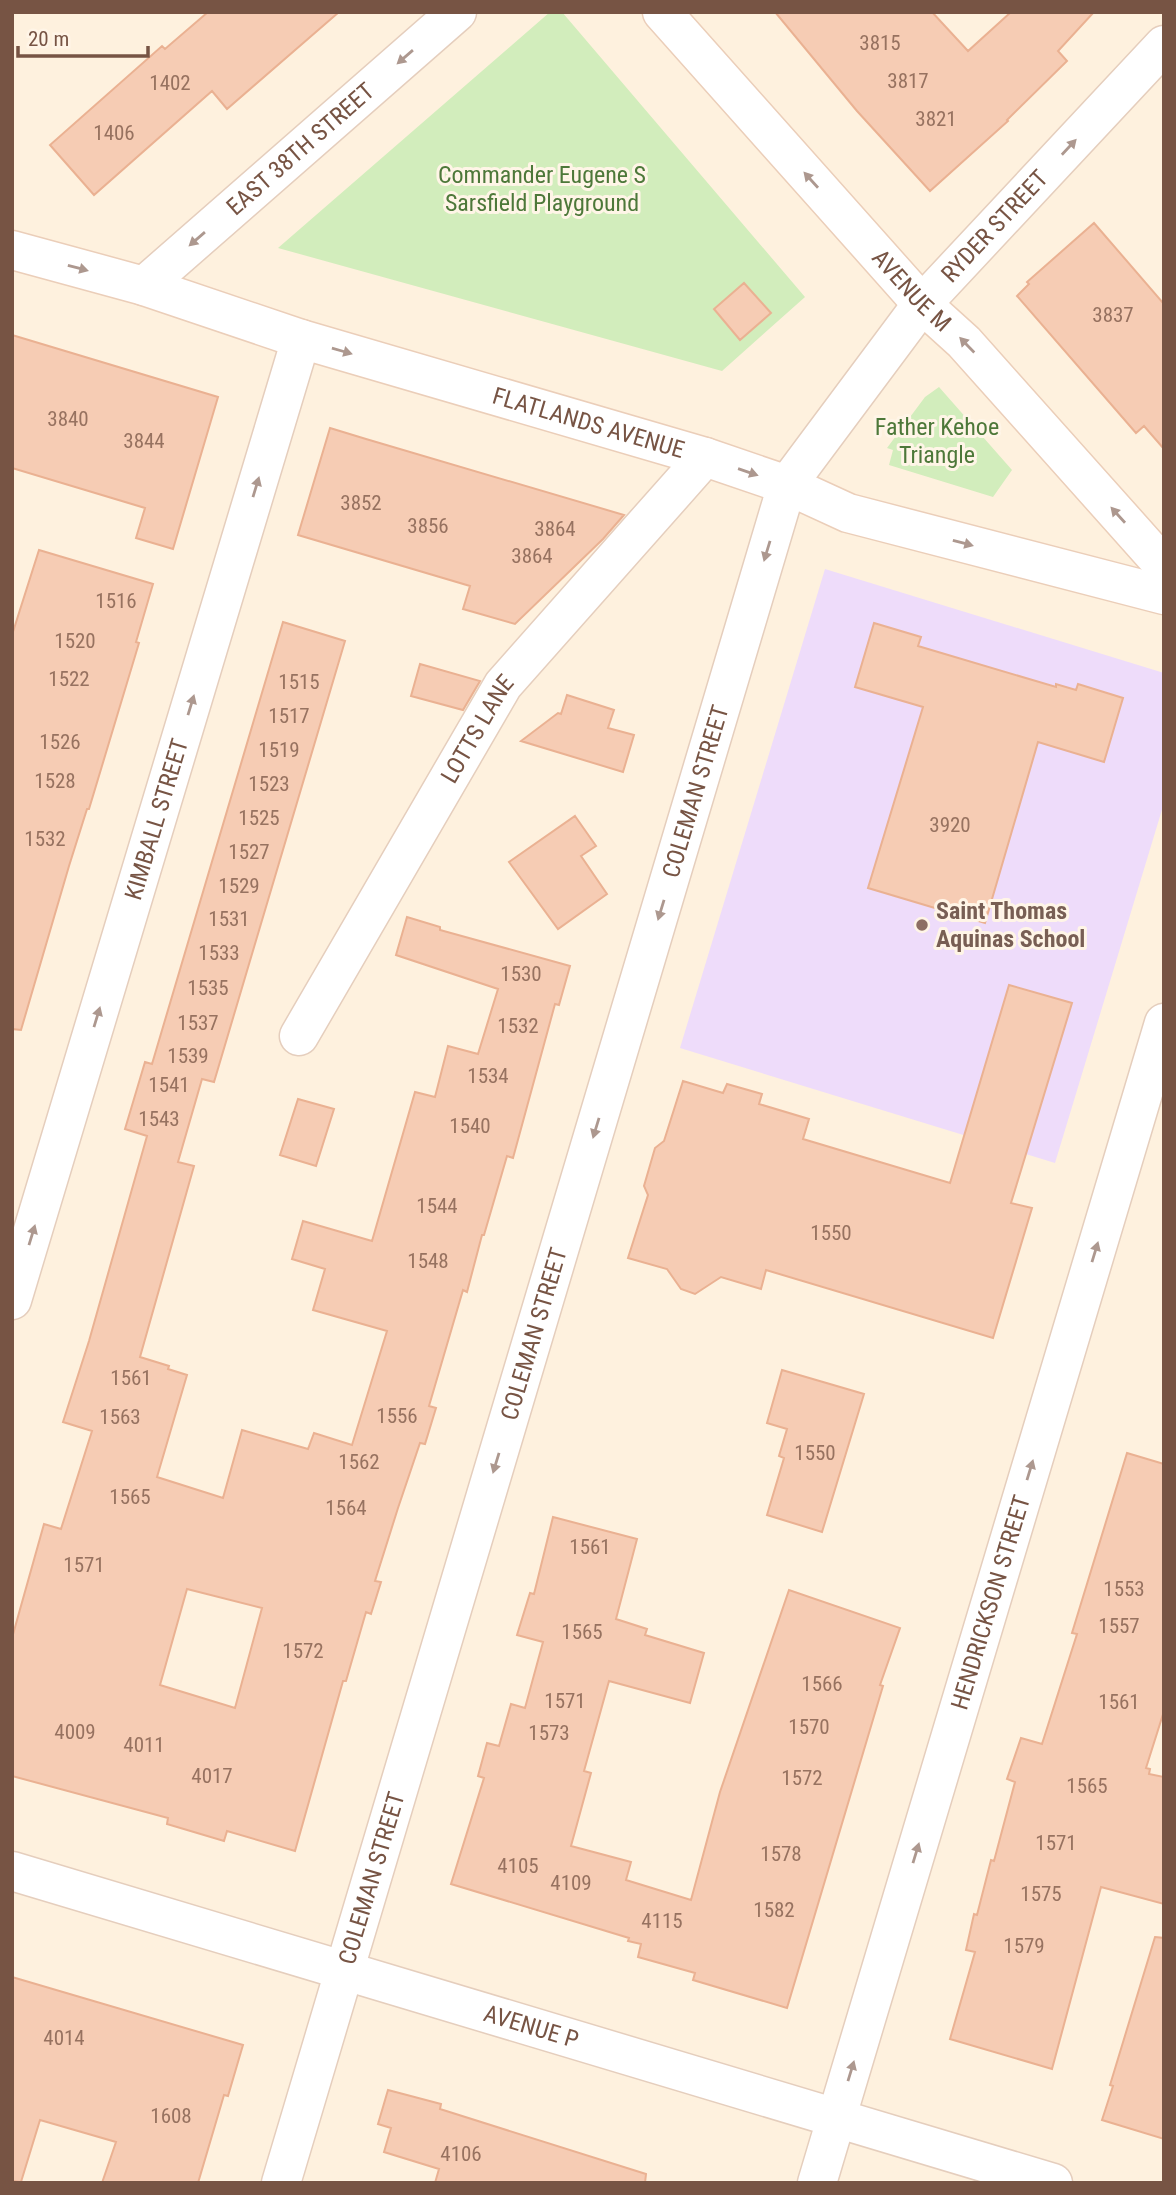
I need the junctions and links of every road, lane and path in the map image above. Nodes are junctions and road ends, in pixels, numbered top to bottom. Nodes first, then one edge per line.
1 (457, 12) edge
2 (662, 12) edge
3 (1164, 46) edge
4 (12, 250) edge
5 (144, 286) junction
6 (922, 304) junction
7 (301, 339) junction
8 (705, 457) junction
9 (787, 485) junction
10 (1164, 566) edge
11 (1164, 595) edge
12 (1164, 1023) edge
13 (299, 1036) dead end
14 (12, 1300) edge
15 (12, 1871) edge
16 (345, 1970) junction
17 (836, 2118) junction
18 (281, 2183) edge
19 (817, 2183) edge
20 (1053, 2183) edge

1 -> 5 street, EAST 38TH STREET
6 -> 2 street, AVENUE M
6 -> 3 street, RYDER STREET
4 -> 5 street, FLATLANDS AVENUE
5 - 7 street, FLATLANDS AVENUE
6 - 9 street, RYDER STREET
10 -> 6 street, AVENUE M
7 -> 8 street, FLATLANDS AVENUE
14 -> 7 street, KIMBALL STREET
8 -> 9 street, FLATLANDS AVENUE
8 - 13 street, LOTTS LANE
9 -> 11 street, FLATLANDS AVENUE
9 -> 16 street, COLEMAN STREET
17 -> 12 street, HENDRICKSON STREET
15 - 16 street, AVENUE P
16 - 17 street, AVENUE P
16 - 18 street, COLEMAN STREET
17 - 19 street, HENDRICKSON STREET
17 - 20 street, AVENUE P

